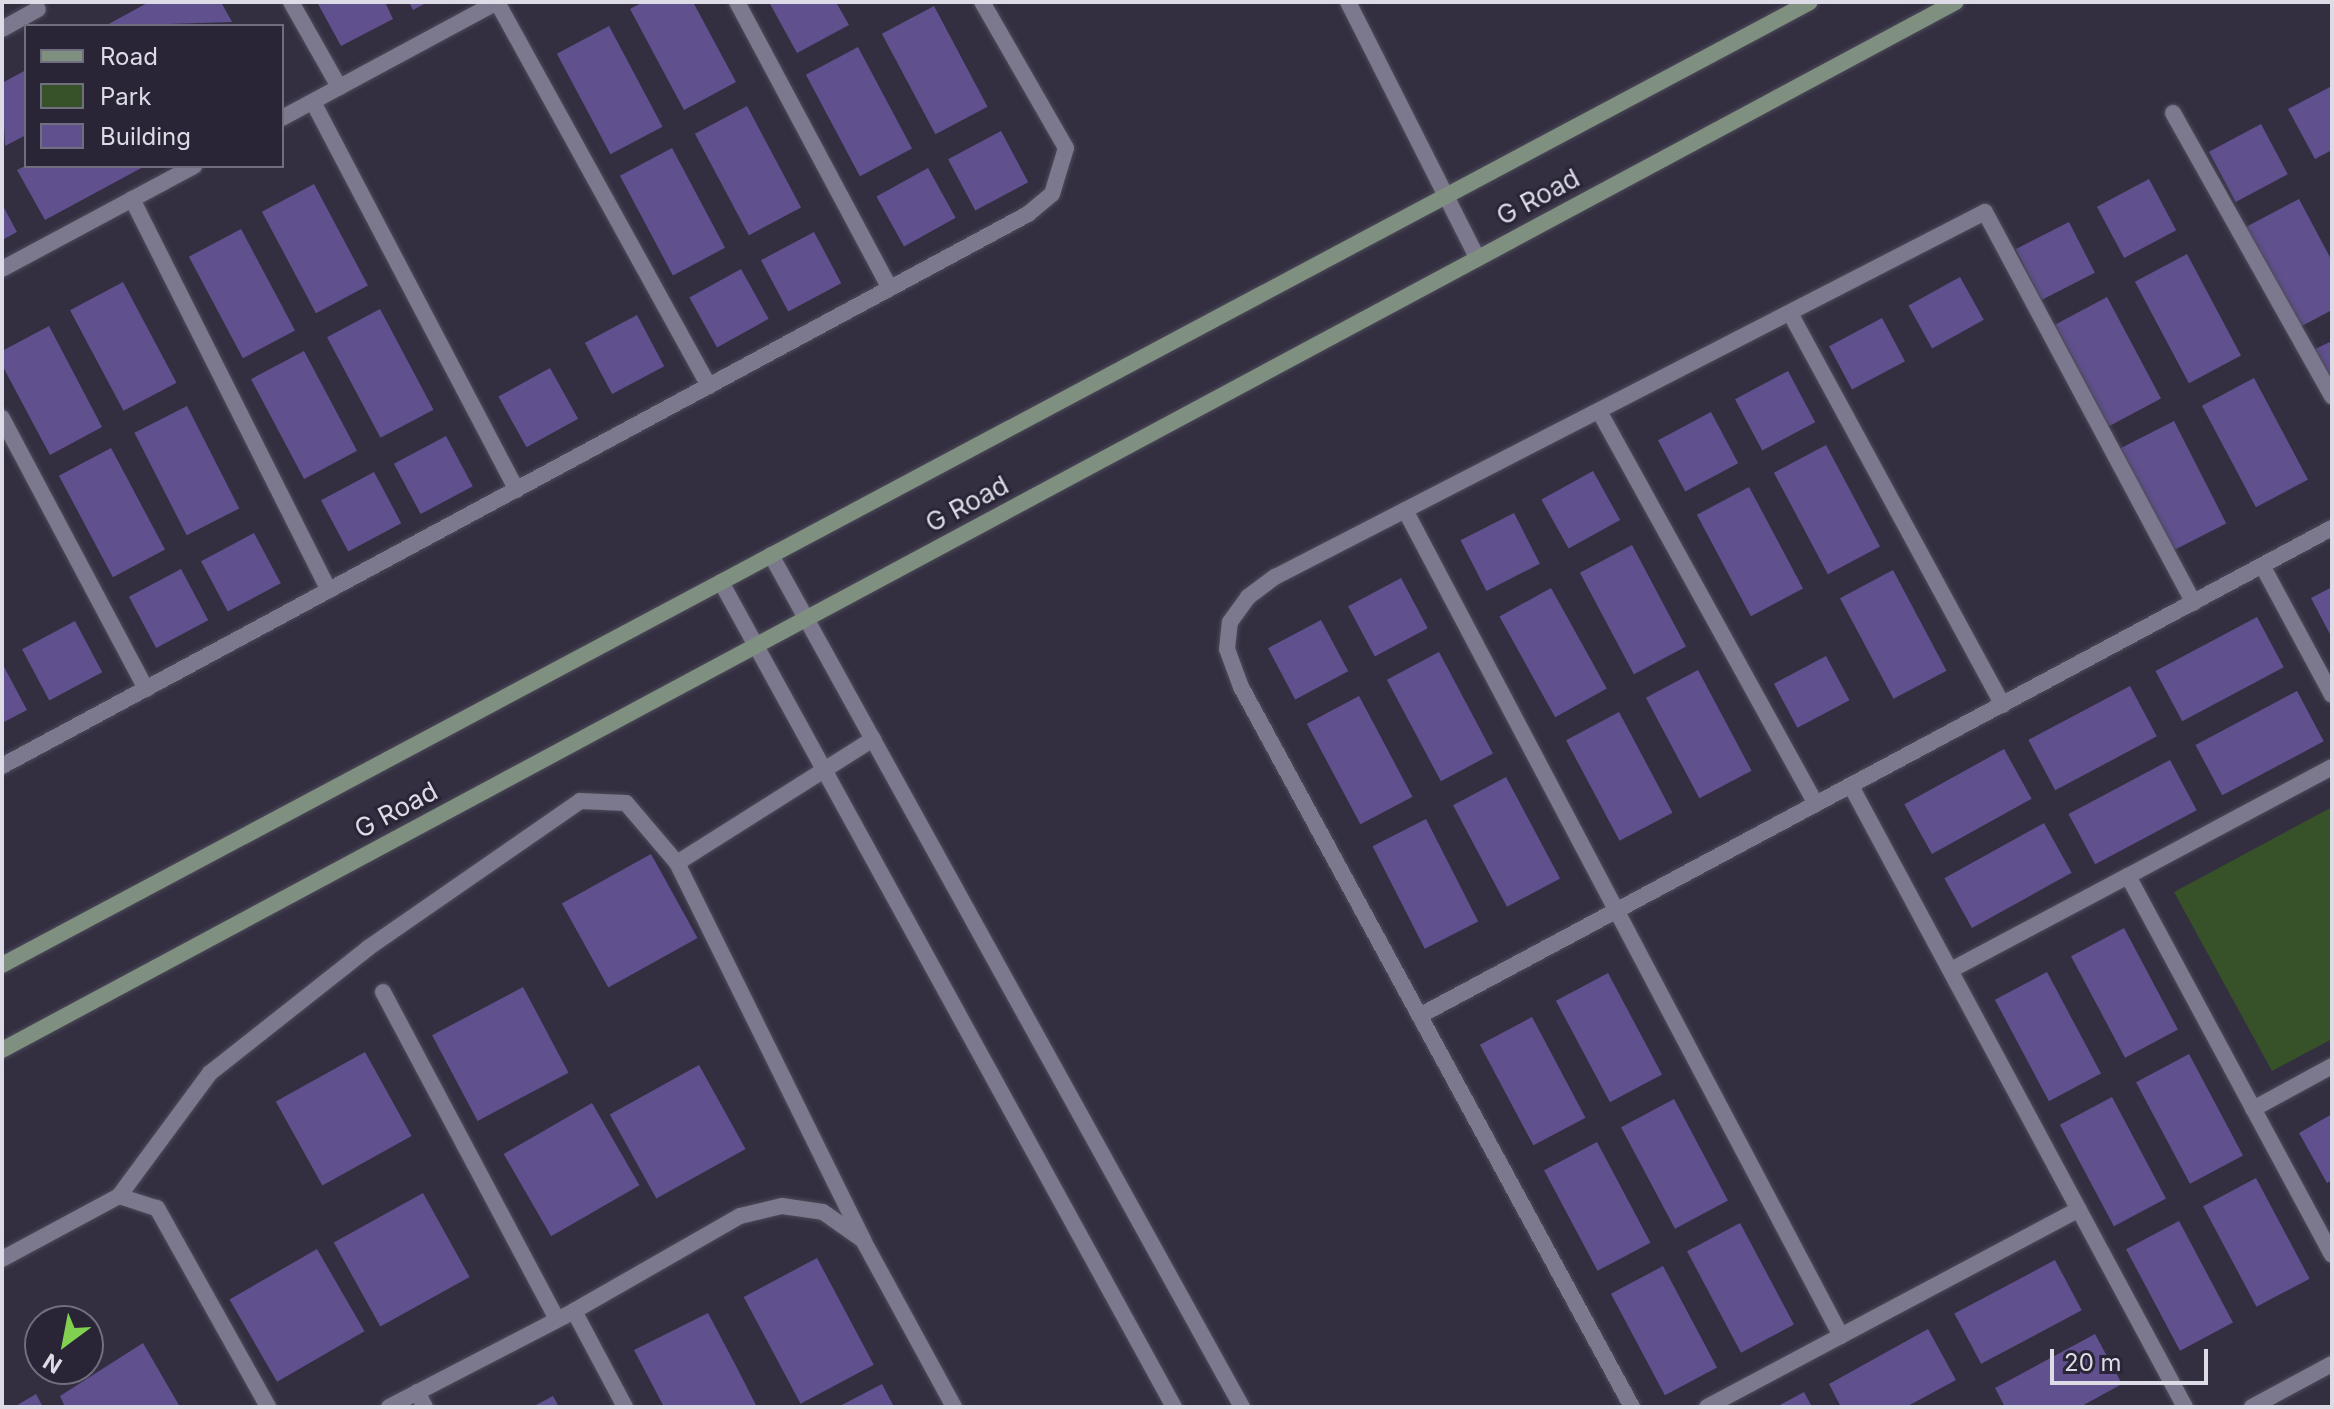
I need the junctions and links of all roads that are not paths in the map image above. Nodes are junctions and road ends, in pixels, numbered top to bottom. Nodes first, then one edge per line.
1 (291, 2) edge
2 (737, 2) edge
3 (982, 2) edge
4 (1348, 2) edge
5 (1810, 2) edge
6 (1956, 2) edge
7 (41, 4) edge
8 (2, 29) edge
9 (339, 87) junction
10 (313, 102) junction
11 (2173, 113) dead end
12 (284, 117) edge
13 (190, 168) edge
14 (1447, 196) junction
15 (132, 199) junction
16 (1477, 257) junction
17 (2, 269) edge
18 (890, 288) junction
19 (1790, 313) junction
20 (709, 386) junction
21 (2332, 396) edge
22 (1599, 411) junction
23 (2, 418) edge
24 (517, 490) junction
25 (1405, 510) junction
26 (2332, 528) edge
27 (771, 555) junction
28 (2263, 567) junction
29 (721, 582) junction
30 (329, 590) junction
31 (2194, 603) junction
32 (806, 618) junction
33 (755, 644) junction
34 (146, 689) junction
35 (2332, 695) edge
36 (2003, 705) junction
37 (873, 739) junction
38 (2, 766) edge
39 (822, 767) junction
40 (2332, 767) edge
41 (1851, 786) junction
42 (1816, 804) junction
43 (677, 863) junction
44 (2128, 876) junction
45 (1613, 912) junction
46 (2, 965) edge
47 (1951, 970) junction
48 (383, 992) dead end
49 (1421, 1015) junction
50 (2, 1050) edge
51 (2332, 1066) edge
52 (2253, 1109) junction
53 (119, 1196) junction
54 (2079, 1209) junction
55 (863, 1240) junction
56 (2332, 1255) edge
57 (2, 1259) edge
58 (574, 1311) junction
59 (556, 1317) junction
60 (1841, 1336) junction
61 (2332, 1364) edge
62 (421, 1400) edge
63 (268, 1407) edge
64 (389, 1407) edge
65 (625, 1407) edge
66 (954, 1407) edge
67 (1174, 1407) edge
68 (1242, 1407) edge
69 (1632, 1407) edge
70 (1707, 1407) edge
71 (2185, 1407) edge
72 (2252, 1407) edge

1 - 9 street
2 - 18 street
3 - 18 street
4 - 14 street
5 - 14 street, G Road
6 - 16 street, G Road
7 - 8 street
9 - 10 street
9 - 20 street
10 - 12 street
10 - 24 street
11 - 21 street
13 - 15 street
14 - 16 street
14 - 27 street, G Road
15 - 17 street
15 - 30 street
16 - 32 street, G Road
18 - 20 street
19 - 22 street
19 - 31 street
19 - 36 street
20 - 24 street
22 - 25 street
22 - 42 street
23 - 34 street
24 - 30 street
25 - 45 street
25 - 49 street
26 - 28 street
27 - 29 street, G Road
27 - 32 street
28 - 31 street
28 - 35 street
29 - 33 street
29 - 46 street, G Road
30 - 34 street
31 - 36 street
32 - 33 street, G Road
32 - 37 street
33 - 39 street
33 - 50 street, G Road
34 - 38 street
36 - 41 street
37 - 39 street
37 - 68 street
39 - 43 street
39 - 67 street
40 - 44 street
41 - 42 street
41 - 47 street
42 - 45 street
43 - 53 street
43 - 55 street
44 - 47 street
44 - 52 street
45 - 49 street
45 - 60 street
47 - 54 street
48 - 59 street
49 - 69 street
51 - 52 street
52 - 56 street
53 - 57 street
53 - 63 street
54 - 60 street
54 - 71 street
55 - 58 street
55 - 66 street
58 - 59 street
58 - 65 street
59 - 62 street
60 - 70 street
61 - 72 street
62 - 64 street

